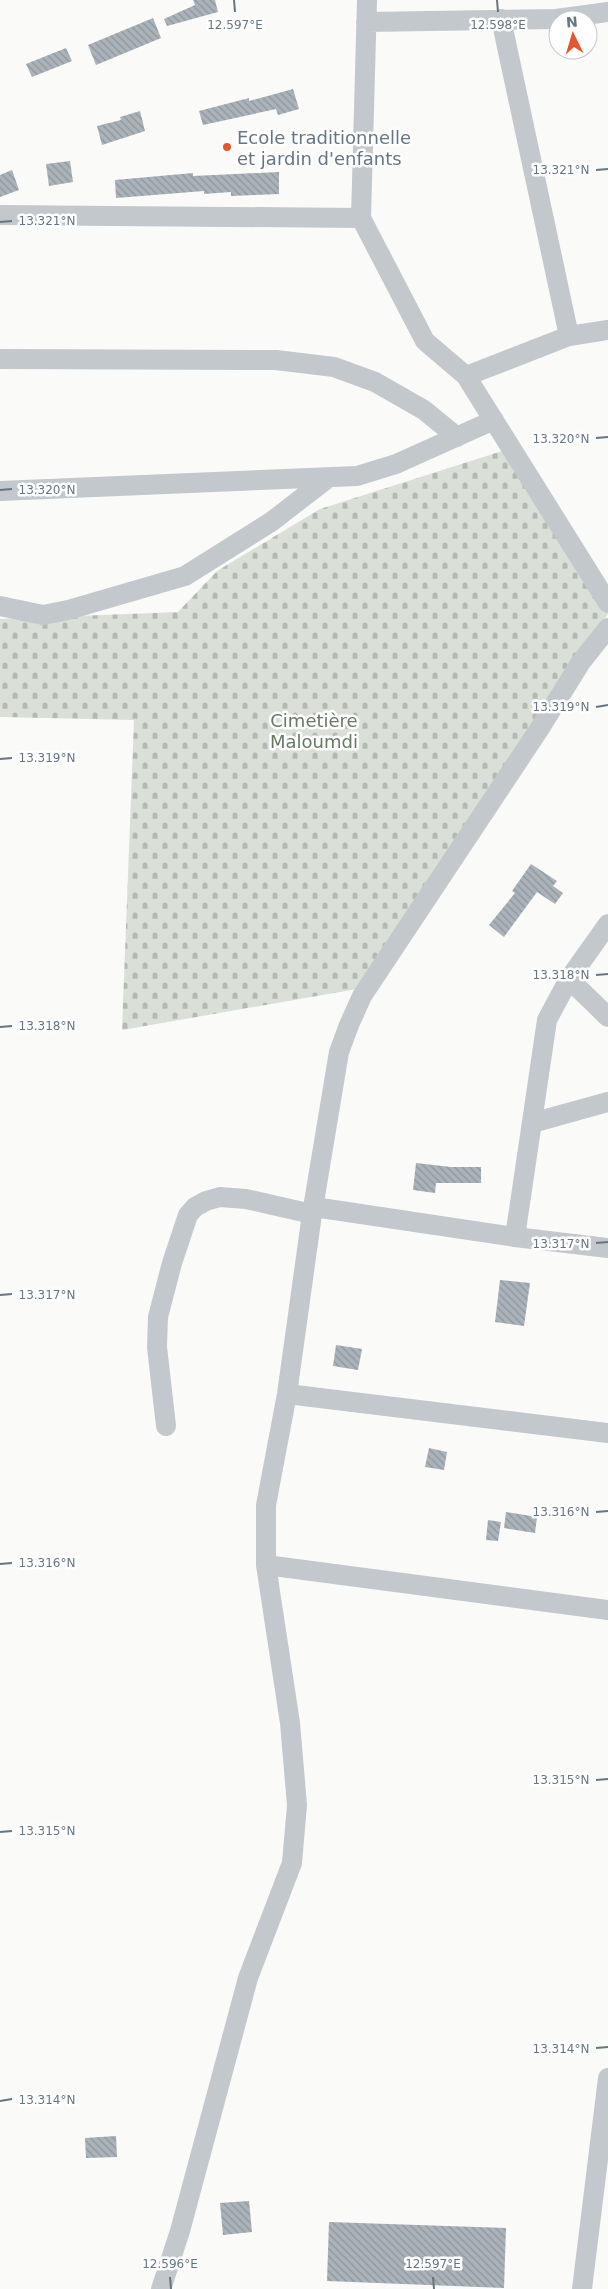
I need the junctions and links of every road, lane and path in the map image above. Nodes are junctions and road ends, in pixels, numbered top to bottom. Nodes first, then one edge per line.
1 (367, 0) edge
2 (576, 8) edge
3 (608, 12) edge
4 (501, 19) junction
5 (366, 22) junction
6 (0, 215) edge
7 (361, 218) junction
8 (608, 330) edge
9 (569, 336) junction
10 (0, 359) edge
11 (466, 376) junction
12 (494, 420) junction
13 (456, 437) junction
14 (328, 478) junction
15 (0, 491) edge
16 (608, 603) edge
17 (0, 606) edge
18 (608, 628) edge
19 (608, 924) edge
20 (569, 979) junction
21 (608, 1018) edge
22 (608, 1102) edge
23 (532, 1123) junction
24 (313, 1210) junction
25 (516, 1237) junction
26 (608, 1248) edge
27 (287, 1394) junction
28 (166, 1426) dead end
29 (608, 1434) edge
30 (266, 1565) junction
31 (608, 1610) edge
32 (608, 2078) edge
33 (161, 2289) edge
34 (582, 2289) edge

1 - 5 street
2 - 3 street
2 - 4 street
4 - 5 street
4 - 9 street
5 - 7 street
6 - 7 street
7 - 11 street
8 - 9 street
9 - 11 street
10 - 13 street
11 - 12 street
12 - 13 street
12 - 16 street
13 - 14 street
14 - 15 street
14 - 17 street
18 - 24 street
19 - 20 street
20 - 21 street
20 - 23 street
22 - 23 street
23 - 25 street
24 - 25 street
24 - 27 street
24 - 28 street
25 - 26 street
27 - 29 street
27 - 30 street
30 - 31 street
30 - 33 street
32 - 34 street

